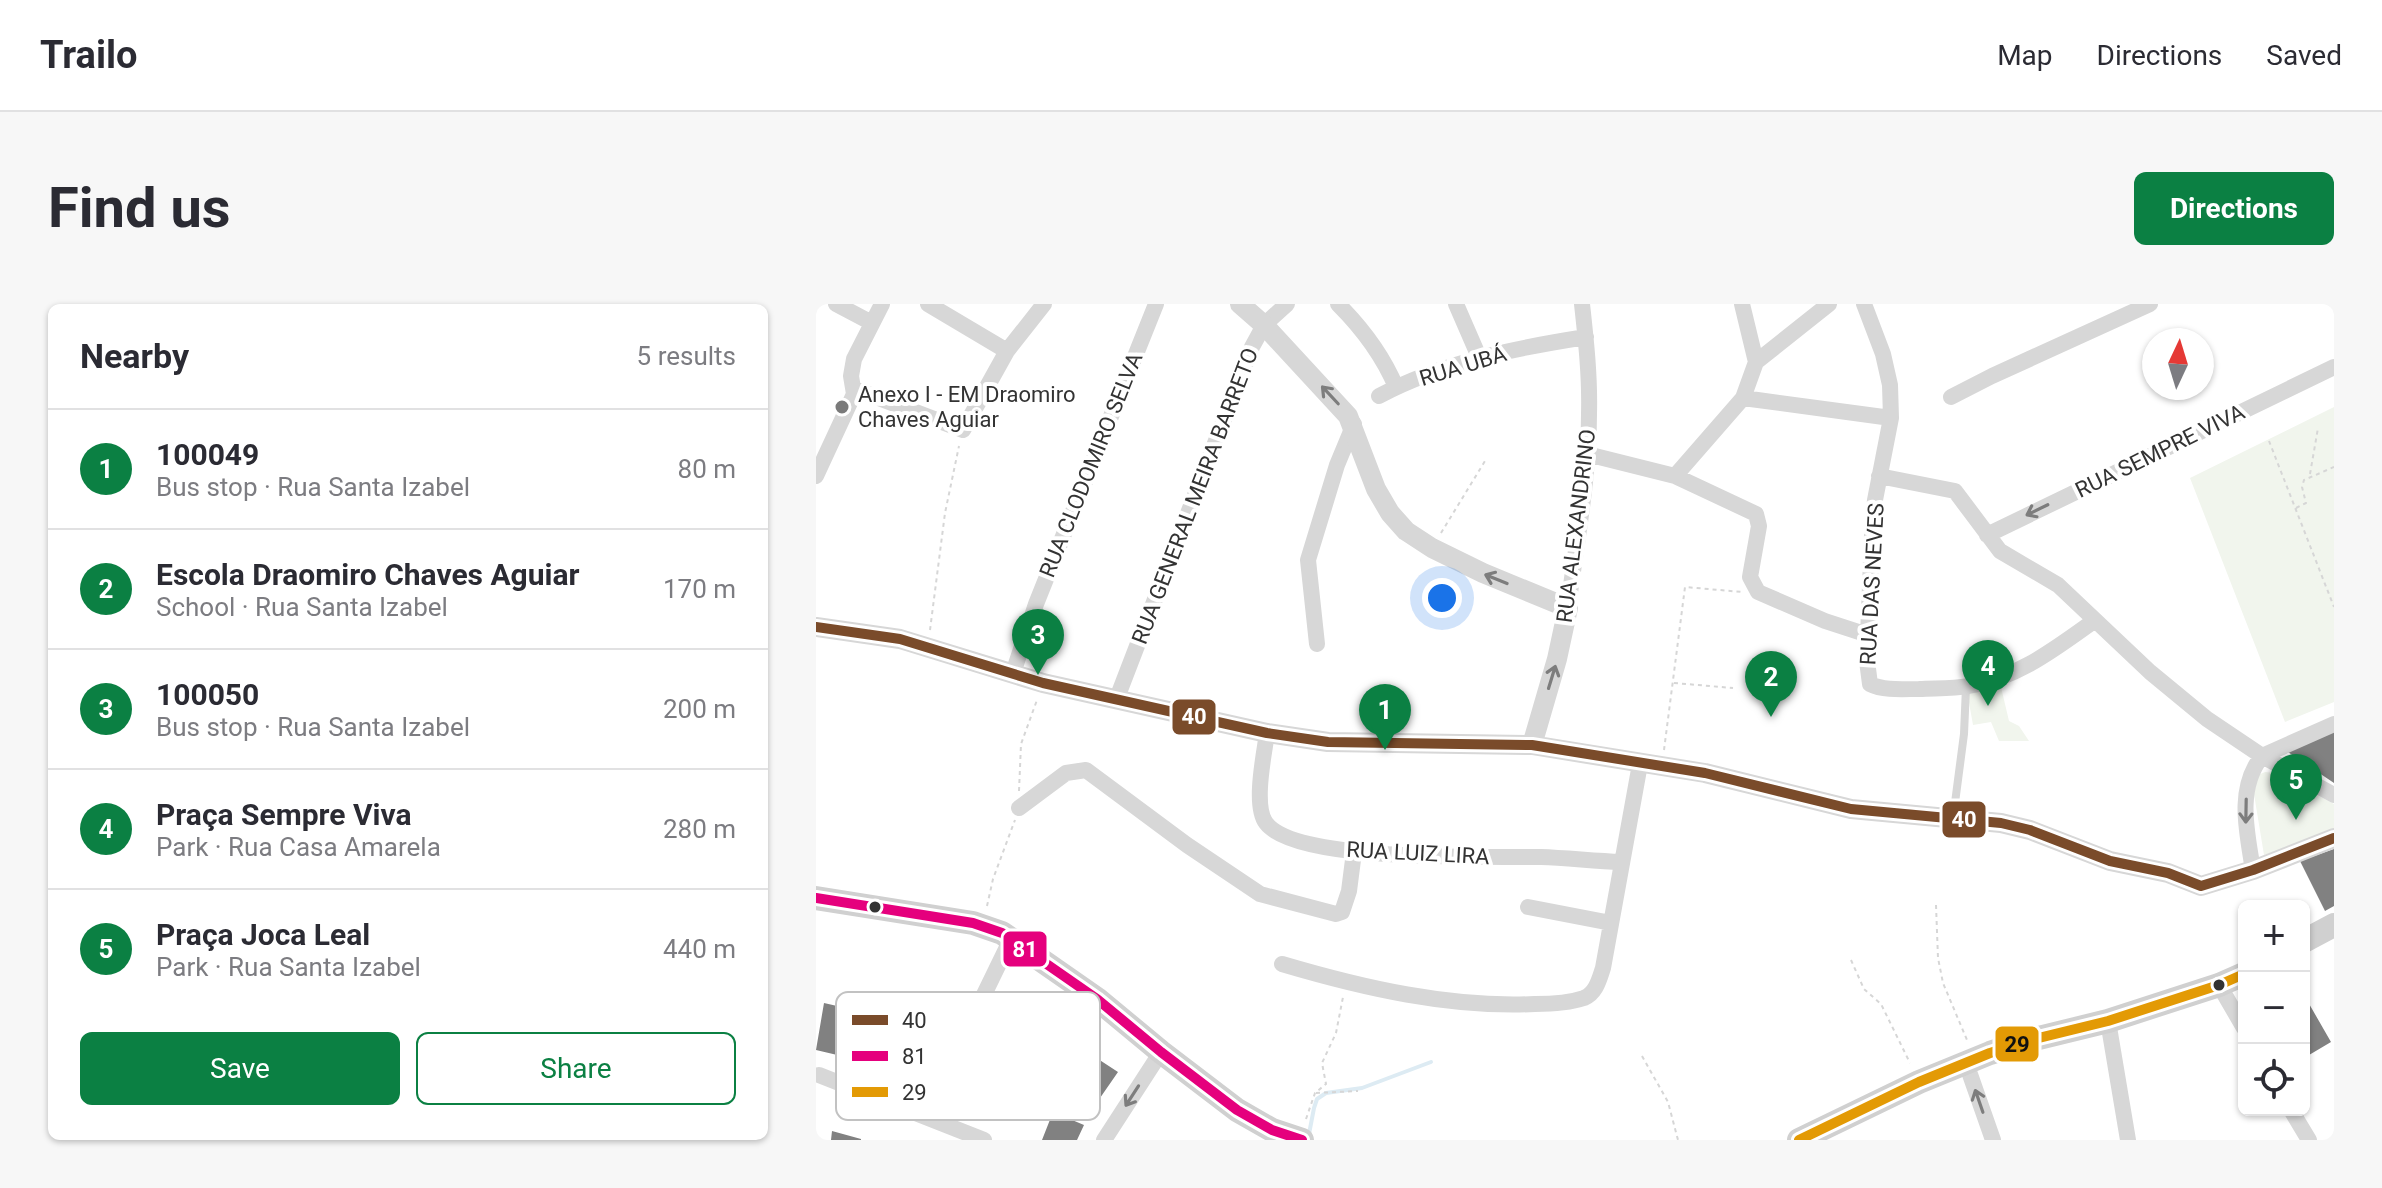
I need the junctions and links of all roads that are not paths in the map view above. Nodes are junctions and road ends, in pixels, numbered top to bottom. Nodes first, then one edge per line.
1 (836, 304) edge
2 (882, 304) edge
3 (928, 304) edge
4 (1044, 304) edge
5 (1156, 304) edge
6 (1240, 304) edge
7 (1287, 304) edge
8 (1338, 304) edge
9 (1456, 304) edge
10 (1582, 304) edge
11 (1742, 304) edge
12 (1829, 304) edge
13 (1864, 304) edge
14 (2150, 304) edge
15 (872, 323) junction
16 (1264, 325) junction
17 (1586, 337) junction
18 (1007, 351) junction
19 (1479, 357) junction
20 (1756, 362) junction
21 (2334, 367) edge
22 (1396, 387) junction
23 (855, 389) junction
24 (1379, 396) dead end
25 (1951, 397) dead end
26 (1743, 398) junction
27 (1891, 418) junction
28 (1354, 424) junction
29 (1587, 454) junction
30 (816, 476) edge
31 (1675, 476) junction
32 (1879, 476) junction
33 (1987, 535) junction
34 (1568, 608) junction
35 (2094, 621) junction
36 (816, 627) edge
37 (1868, 635) junction
38 (1317, 644) dead end
39 (1013, 673) junction
40 (1966, 687) junction
41 (1117, 698) junction
42 (2334, 724) edge
43 (1267, 733) junction
44 (1532, 745) junction
45 (2262, 756) junction
46 (1640, 764) junction
47 (2334, 795) edge
48 (1019, 808) road end
49 (1953, 819) junction
50 (2334, 838) edge
51 (1354, 852) junction
52 (1621, 862) junction
53 (2253, 870) junction
54 (816, 898) edge
55 (1528, 907) dead end
56 (1611, 923) junction
57 (2334, 925) edge
58 (2310, 938) edge
59 (1011, 939) junction
60 (1282, 964) dead end
61 (2238, 977) edge
62 (2219, 985) junction
63 (985, 992) edge
64 (1087, 992) edge
65 (1100, 1001) edge
66 (2238, 1018) edge
67 (2108, 1021) junction
68 (1161, 1052) junction
69 (1971, 1061) junction
70 (819, 1075) dead end
71 (836, 1082) edge
72 (2295, 1116) edge
73 (935, 1120) edge
74 (1303, 1134) edge
75 (984, 1140) edge
76 (1104, 1140) edge
77 (1799, 1140) edge
78 (1993, 1140) edge
79 (2128, 1140) edge
80 (2309, 1140) edge

1 - 15 street
2 - 15 street
3 - 18 street
4 - 18 street
5 - 39 street, RUA CLODOMIRO SELVA
6 - 16 street
7 - 16 street, RUA GENERAL MEIRA BARRETO
8 - 22 street
9 - 19 street
10 - 17 street, RUA ALEXANDRINO
11 - 20 street
12 - 20 street
13 - 27 street, RUA DAS NEVES
14 - 25 street
15 - 23 street
28 -> 16 street
16 - 41 street, RUA GENERAL MEIRA BARRETO
17 - 19 street, RUA UBÁ
17 - 29 street, RUA ALEXANDRINO
18 - 23 street
19 - 22 street, RUA UBÁ
20 - 26 street
21 -> 33 street, RUA SEMPRE VIVA
22 - 24 street, RUA UBÁ
23 - 30 street
26 - 27 street
26 - 31 street
27 - 32 street, RUA DAS NEVES
34 -> 28 street
28 - 38 street
29 - 31 street
29 - 34 street, RUA ALEXANDRINO
31 - 37 street
32 - 33 street, RUA DAS NEVES
32 - 37 street, RUA DAS NEVES
33 - 35 street, RUA DAS NEVES
44 -> 34 street, RUA ALEXANDRINO
35 - 40 street
35 - 45 street, RUA DAS NEVES
36 - 39 street
37 - 40 street, RUA DAS NEVES
39 - 41 street
40 - 49 lane
41 - 43 street
42 - 45 street
43 - 44 street
43 - 51 street, RUA LUIZ LIRA
44 - 46 street
45 - 47 street, RUA DAS NEVES
45 -> 53 street
46 - 49 street
46 - 52 street
48 - 51 street
49 - 53 street
50 - 53 street
51 - 52 street, RUA LUIZ LIRA
52 - 56 street
54 - 59 main road
55 - 56 street
56 - 60 street
57 - 58 main road
59 - 63 street
59 - 64 main road
61 - 62 main road
62 - 66 street
62 - 67 main road
65 - 68 main road
67 - 69 main road
67 - 79 street
68 - 74 main road
68 -> 76 street
69 - 77 main road
78 -> 69 street
70 - 71 street
72 - 80 street
73 - 75 street

